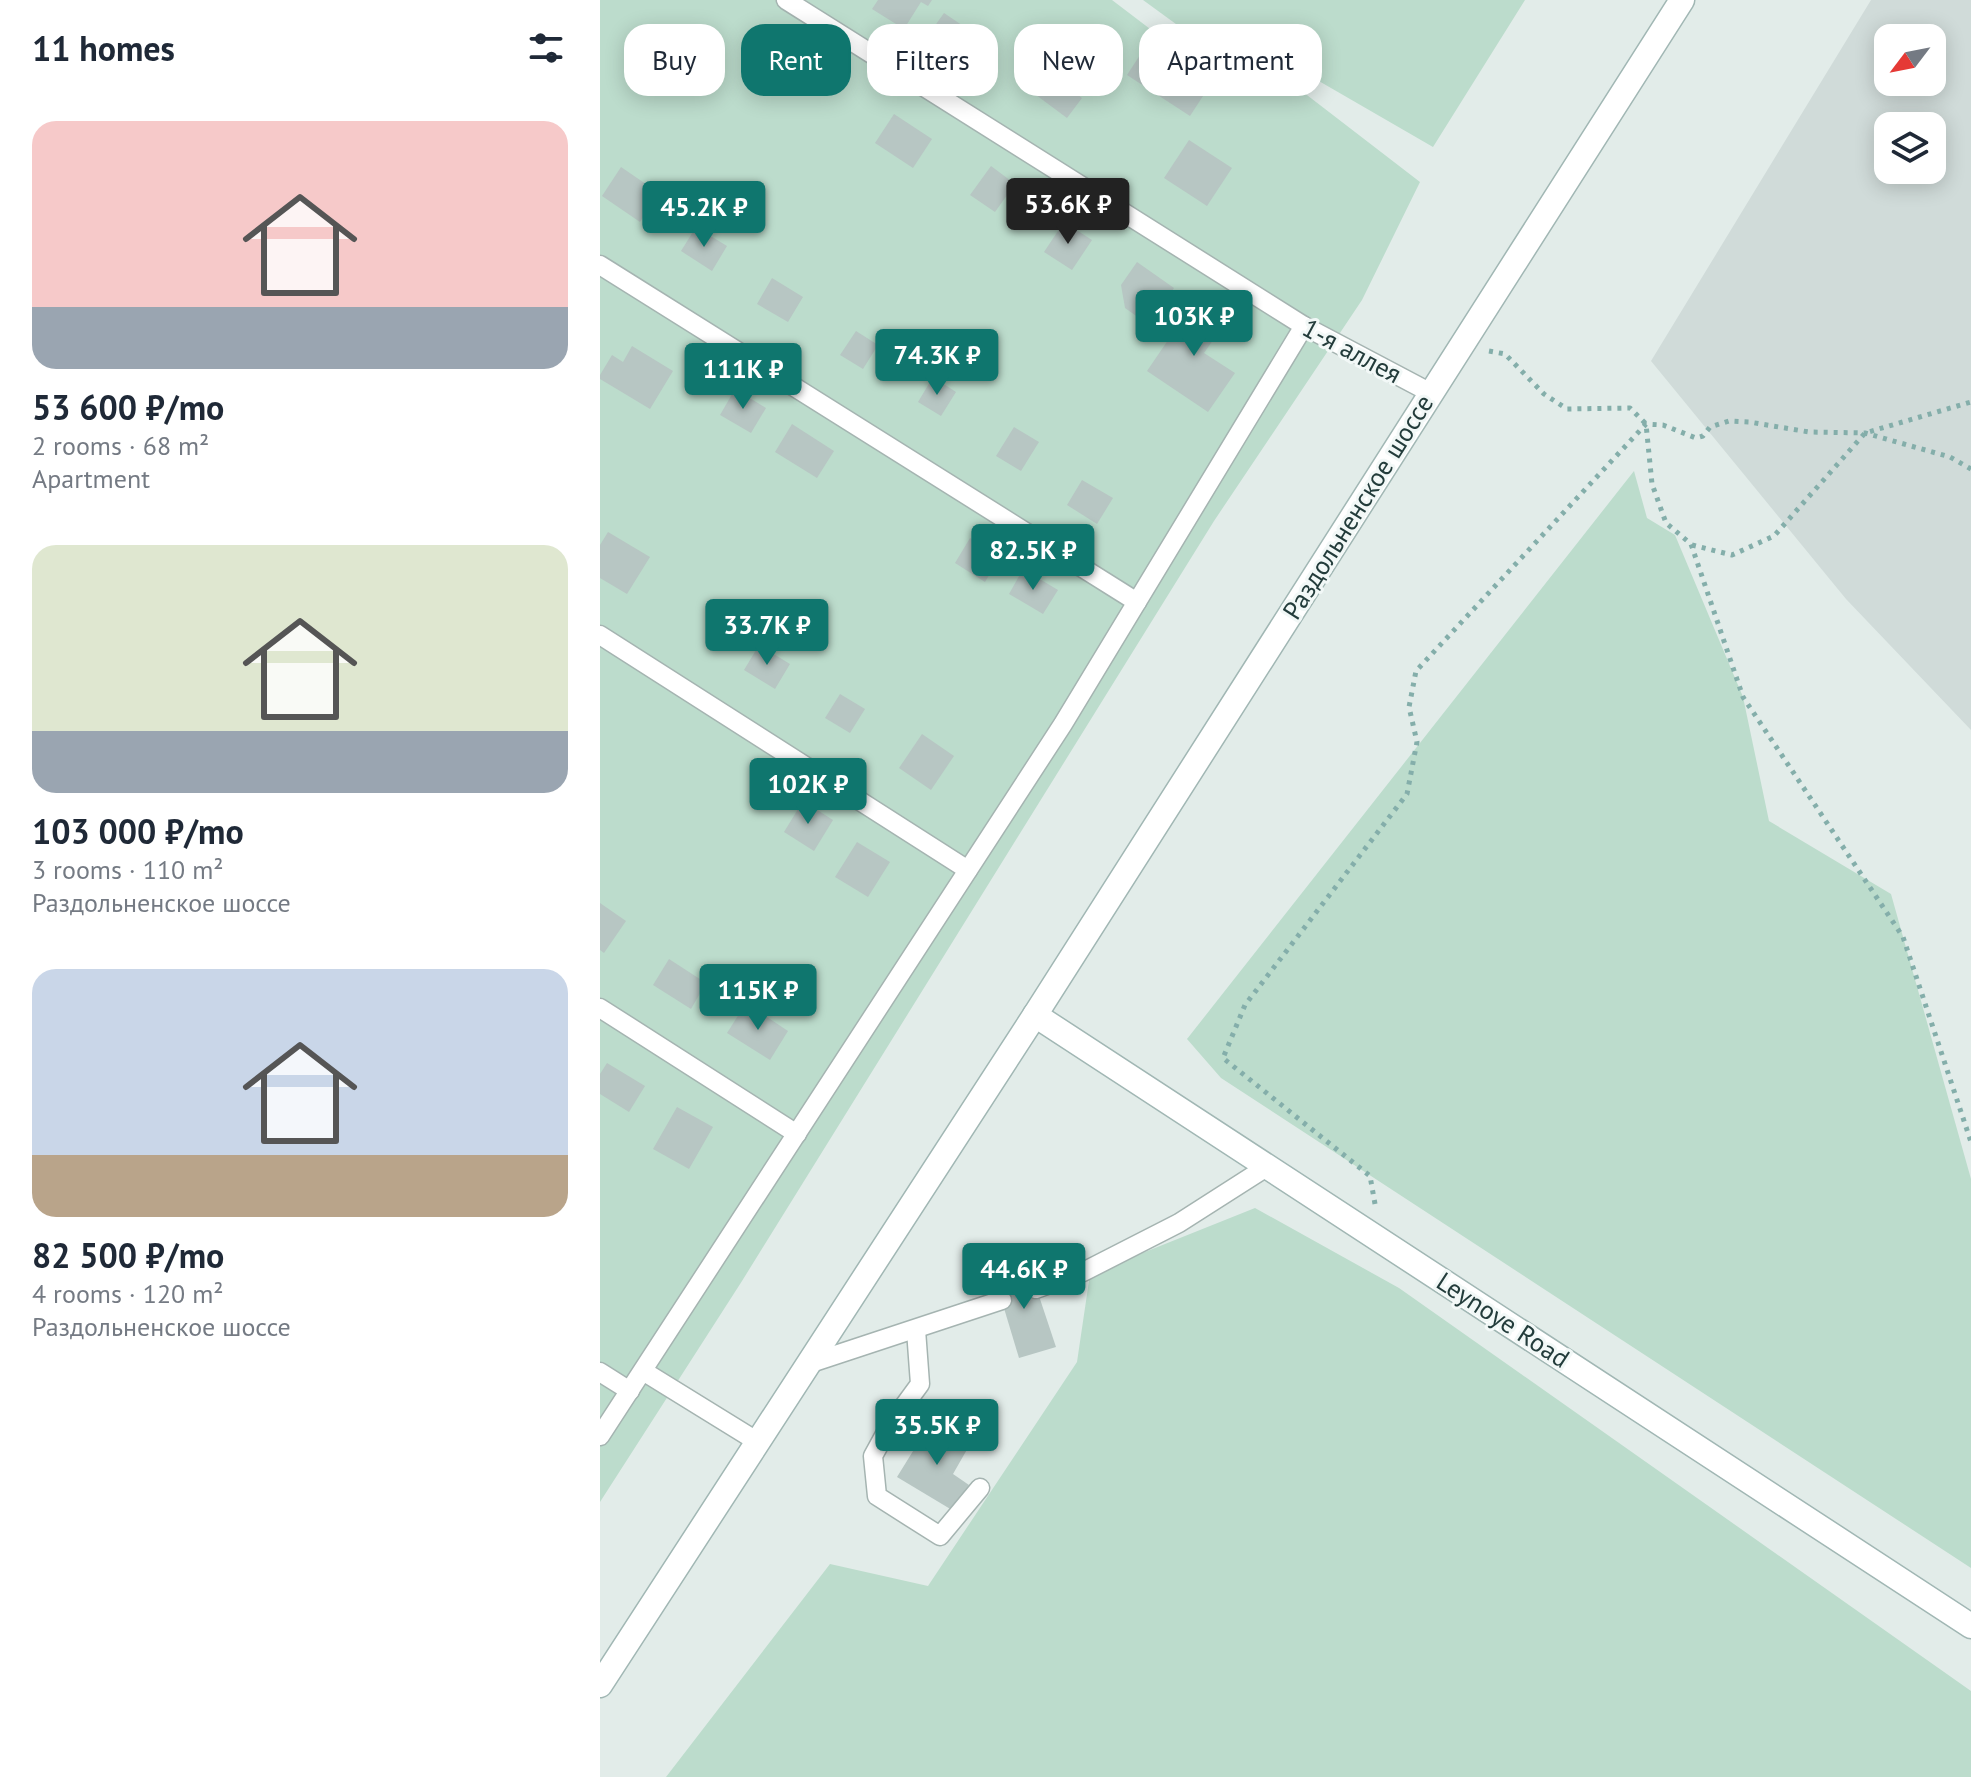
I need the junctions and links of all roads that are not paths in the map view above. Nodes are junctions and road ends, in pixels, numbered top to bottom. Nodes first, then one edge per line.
1 (786, 0) edge
2 (1682, 0) edge
3 (600, 265) edge
4 (1304, 326) junction
5 (1431, 393) junction
6 (1137, 602) junction
7 (600, 635) edge
8 (968, 870) junction
9 (600, 1008) edge
10 (1035, 1015) junction
11 (797, 1134) junction
12 (1268, 1166) junction
13 (1036, 1289) dead end
14 (1002, 1300) dead end
15 (916, 1330) junction
16 (808, 1364) junction
17 (643, 1371) junction
18 (600, 1372) edge
19 (630, 1391) junction
20 (600, 1436) edge
21 (758, 1442) junction
22 (980, 1488) dead end
23 (1971, 1626) edge
24 (600, 1685) edge

1 - 4 lane, 1-я аллея
2 - 5 main road, Раздольненское шоссе
3 - 6 lane
4 - 5 lane, 1-я аллея
4 - 6 lane
5 - 10 main road, Раздольненское шоссе
6 - 8 lane
7 - 8 lane
8 - 11 lane
9 - 11 lane
10 - 12 main road, Leynoye Road
10 - 16 main road, Раздольненское шоссе
11 - 17 lane
12 - 13 lane
12 - 23 main road, Leynoye Road
14 - 15 lane
15 - 16 lane
15 - 22 lane
16 - 21 main road, Раздольненское шоссе
17 - 19 lane
17 - 21 lane
18 - 19 lane
19 - 20 lane
21 - 24 main road, Раздольненское шоссе

